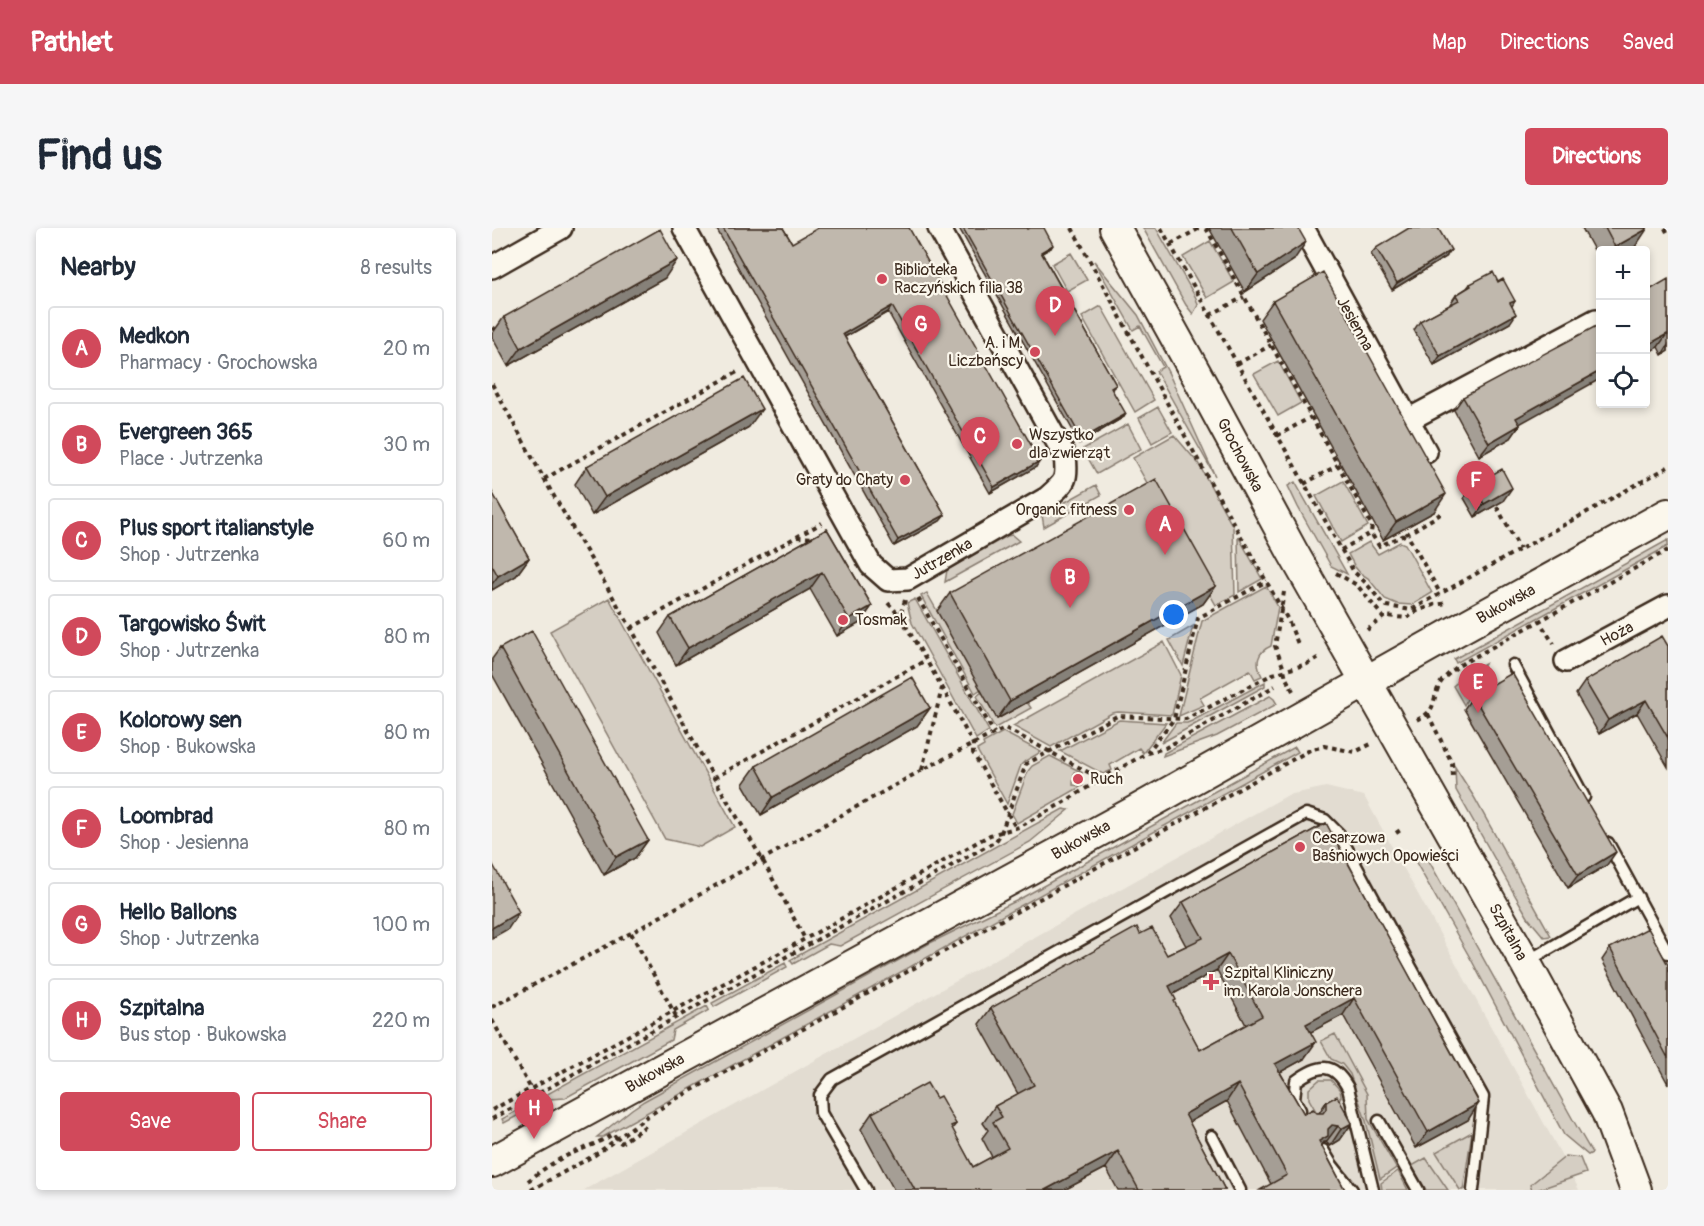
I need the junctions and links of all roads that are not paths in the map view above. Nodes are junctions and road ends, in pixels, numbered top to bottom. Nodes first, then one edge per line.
1 (561, 228) edge
2 (684, 228) edge
3 (939, 228) edge
4 (1115, 228) edge
5 (1302, 228) edge
6 (492, 267) edge
7 (1596, 320) dead end
8 (1408, 420) junction
9 (1426, 452) edge
10 (1668, 514) edge
11 (1668, 606) edge
12 (1566, 661) dead end
13 (1513, 665) dead end
14 (1366, 681) junction
15 (1589, 807) edge
16 (1605, 837) edge
17 (1638, 897) junction
18 (1668, 953) edge
19 (1525, 962) junction
20 (1379, 1121) dead end
21 (1308, 1123) edge
22 (1212, 1136) dead end
23 (1323, 1149) edge
24 (492, 1162) edge
25 (1632, 1187) edge
26 (866, 1190) edge
27 (1240, 1190) edge
28 (1352, 1190) edge
29 (1373, 1190) edge
30 (1418, 1190) edge
31 (1473, 1190) edge

1 - 6 street
2 - 3 street, Jutrzenka
4 - 14 main road, Grochowska
5 - 8 street, Jesienna
7 - 8 street
8 - 9 street, Jesienna
10 - 14 main road, Bukowska
11 - 12 street, Hoża
13 - 15 lane
14 - 19 main road, Szpitalna
14 - 24 main road, Bukowska
16 - 17 lane
17 - 18 lane
17 - 19 lane
19 - 25 main road, Szpitalna
20 - 30 lane
21 - 29 lane
22 - 27 lane
23 - 28 lane
26 - 31 lane

